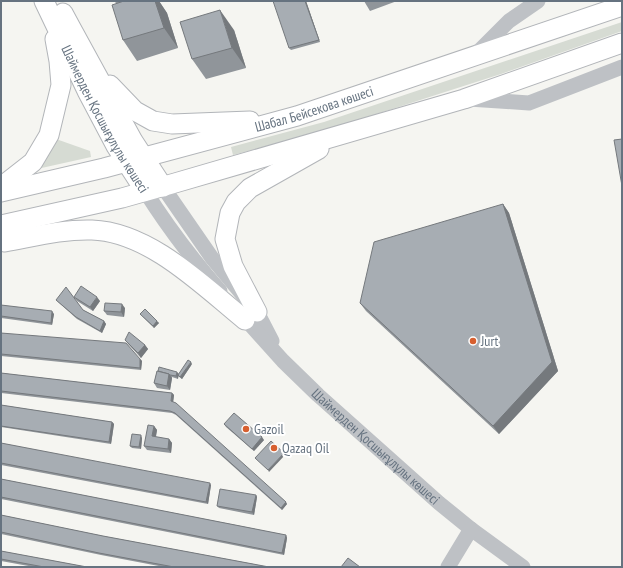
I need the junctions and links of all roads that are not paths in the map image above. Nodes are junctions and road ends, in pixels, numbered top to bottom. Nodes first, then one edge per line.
1 (44, 1) edge
2 (538, 1) edge
3 (622, 6) edge
4 (55, 10) edge
5 (622, 43) edge
6 (473, 57) junction
7 (622, 66) edge
8 (93, 67) junction
9 (464, 99) junction
10 (281, 120) junction
11 (347, 133) junction
12 (135, 160) junction
13 (1, 187) edge
14 (154, 189) junction
15 (1, 192) edge
16 (1, 225) edge
17 (1, 241) edge
18 (251, 316) junction
19 (471, 529) junction
20 (448, 567) edge
21 (523, 567) edge

1 - 4 main road, Шаймерден Қосшығұлұлы көшесі
2 - 6 street
3 - 6 main road, Шабал Бейсекова көшесі
4 - 8 main road, Шаймерден Қосшығұлұлы көшесі
4 - 12 main road, Шаймерден Қосшығұлұлы көшесі
4 - 13 main road
5 - 9 main road
6 - 10 main road, Шабал Бейсекова көшесі
7 - 9 street
8 - 10 main road
8 - 12 main road, Шаймерден Қосшығұлұлы көшесі
9 - 11 main road
10 - 12 main road, Шабал Бейсекова көшесі
11 - 14 main road
11 - 18 main road
12 - 14 main road, Шаймерден Қосшығұлұлы көшесі
12 - 15 main road, Шабал Бейсекова көшесі
14 - 16 main road
14 - 18 street, Шаймерден Қосшығұлұлы көшесі
17 - 18 main road
18 - 19 street, Шаймерден Қосшығұлұлы көшесі
19 - 20 street
19 - 21 street, Шаймерден Қосшығұлұлы көшесі

